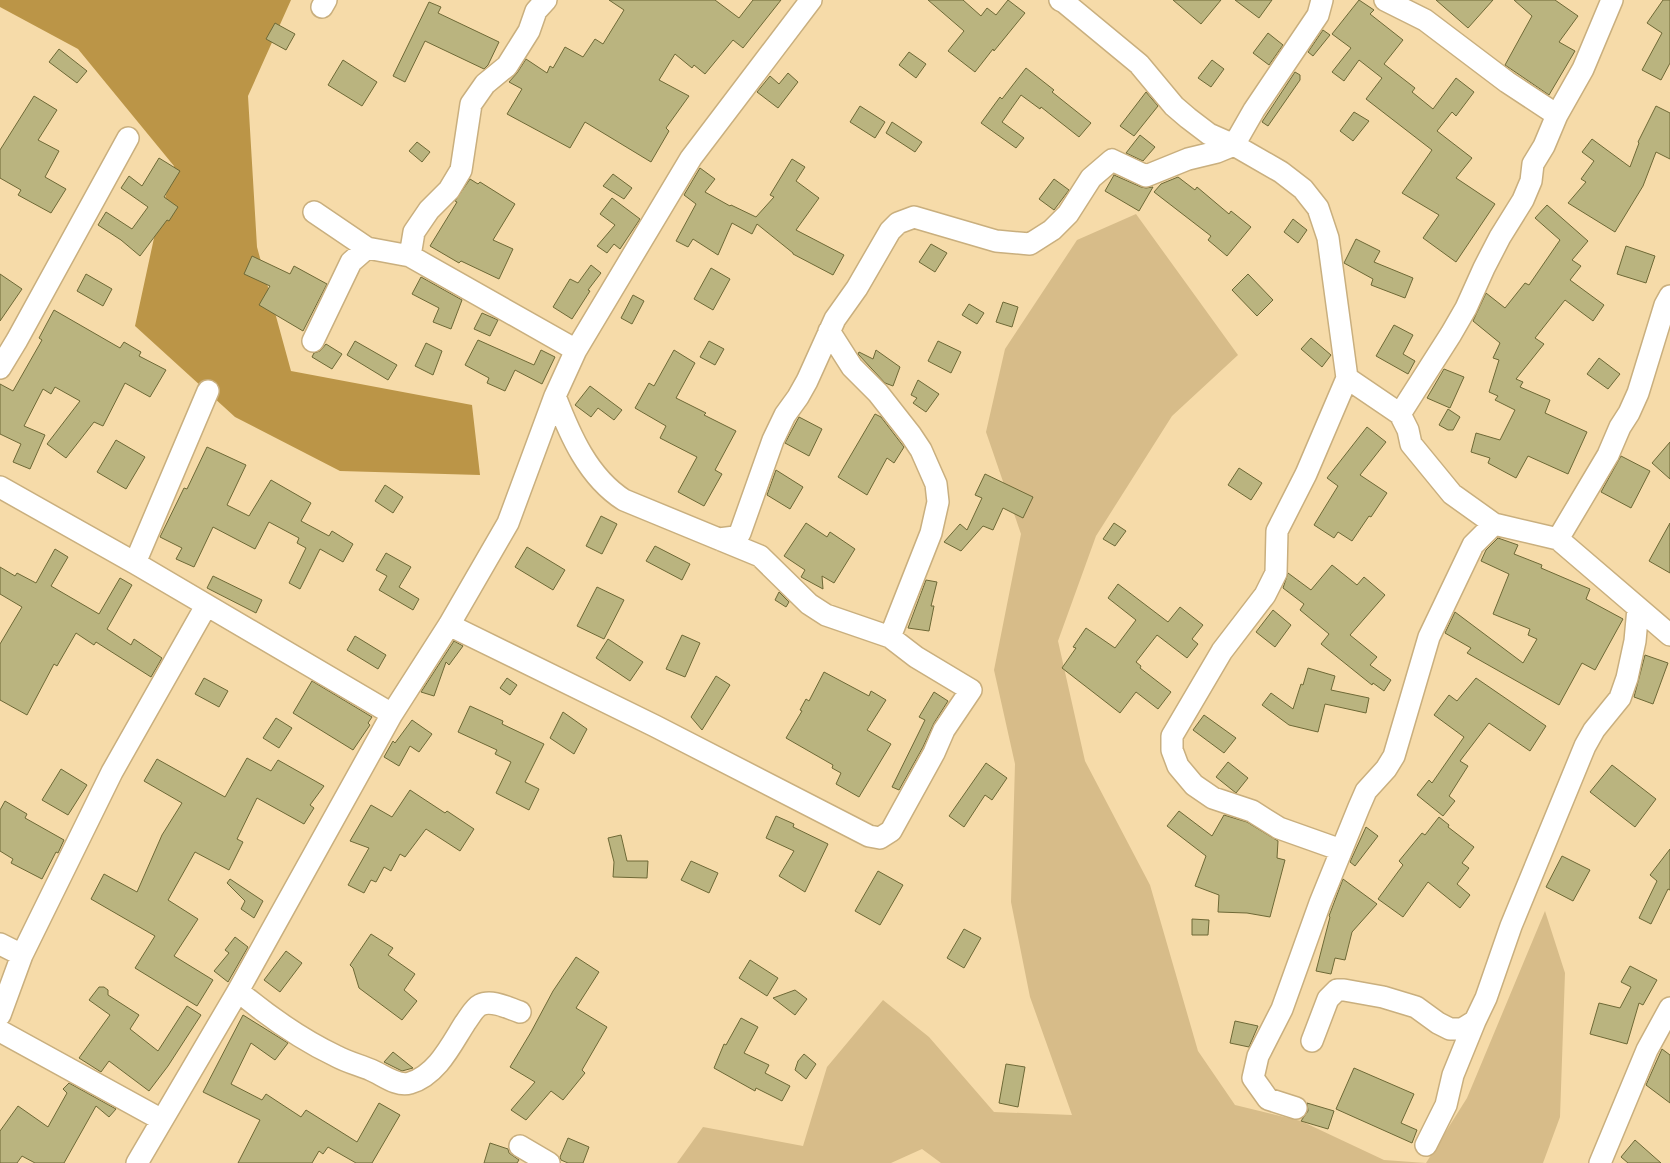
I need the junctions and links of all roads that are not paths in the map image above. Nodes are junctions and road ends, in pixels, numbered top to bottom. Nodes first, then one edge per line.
1 (544, 0) edge
2 (811, 0) edge
3 (1322, 0) edge
4 (1385, 0) edge
5 (1612, 0) edge
6 (1063, 1) edge
7 (1557, 115) junction
8 (128, 138) dead end
9 (1234, 145) junction
10 (314, 212) dead end
11 (368, 248) junction
12 (410, 256) junction
13 (1670, 296) edge
14 (829, 331) junction
15 (313, 341) dead end
16 (576, 350) junction
17 (0, 368) edge
18 (1347, 378) junction
19 (208, 391) dead end
20 (555, 396) junction
21 (1400, 414) junction
22 (0, 487) edge
23 (1494, 524) junction
24 (1558, 538) junction
25 (719, 539) junction
26 (135, 563) junction
27 (206, 606) junction
28 (1638, 608) junction
29 (449, 624) junction
30 (1670, 635) edge
31 (890, 637) junction
32 (392, 714) junction
33 (1341, 850) junction
34 (0, 944) edge
35 (22, 955) junction
36 (238, 991) junction
37 (1670, 1008) edge
38 (520, 1012) dead end
39 (0, 1015) edge
40 (1475, 1021) junction
41 (0, 1031) edge
42 (1312, 1041) dead end
43 (1296, 1108) dead end
44 (162, 1120) junction
45 (1426, 1145) dead end
46 (520, 1146) dead end
47 (142, 1161) edge
48 (549, 1163) edge
49 (1600, 1163) edge

1 - 12 street
2 - 16 street
3 - 9 street
4 - 7 street
5 - 7 street
6 - 9 street
7 - 21 street
8 - 17 street
9 - 14 street
9 - 18 street
10 - 11 street
11 - 12 street
11 - 15 street
12 - 16 street
13 - 24 street
14 - 25 street
14 - 31 street
16 - 20 street
18 - 21 street
18 - 33 street
19 - 26 street
20 - 25 street
20 - 29 street
21 - 23 street
22 - 26 street
23 - 24 street
23 - 33 street
24 - 28 street
25 - 31 street
26 - 27 street
27 - 32 street
27 - 35 street
28 - 30 street
28 - 40 street
29 - 31 street
29 - 32 street
32 - 36 street
33 - 43 street
34 - 35 street
35 - 39 street
36 - 38 street
36 - 44 street
37 - 49 street
40 - 42 street
40 - 45 street
41 - 44 street
44 - 47 street
46 - 48 street

